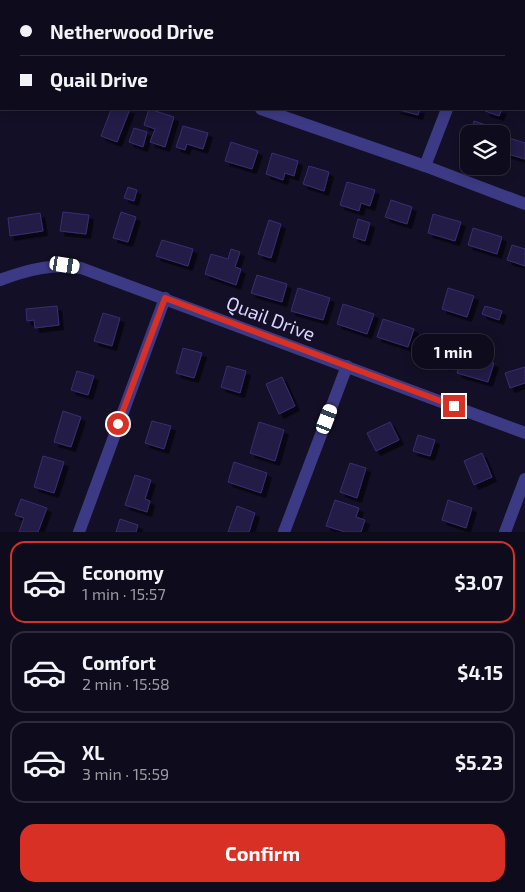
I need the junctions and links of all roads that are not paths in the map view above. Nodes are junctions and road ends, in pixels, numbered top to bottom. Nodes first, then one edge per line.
1 (264, 110) edge
2 (447, 110) edge
3 (425, 166) junction
4 (525, 204) edge
5 (0, 280) edge
6 (165, 298) junction
7 (347, 366) junction
8 (525, 433) edge
9 (525, 479) edge
10 (79, 532) edge
11 (284, 532) edge
12 (505, 532) edge

1 - 3 street
2 - 3 street
3 - 4 street
5 - 6 street, Quail Drive
6 - 7 street, Quail Drive
6 - 10 street
7 - 8 street, Quail Drive
7 - 11 street
9 - 12 street

